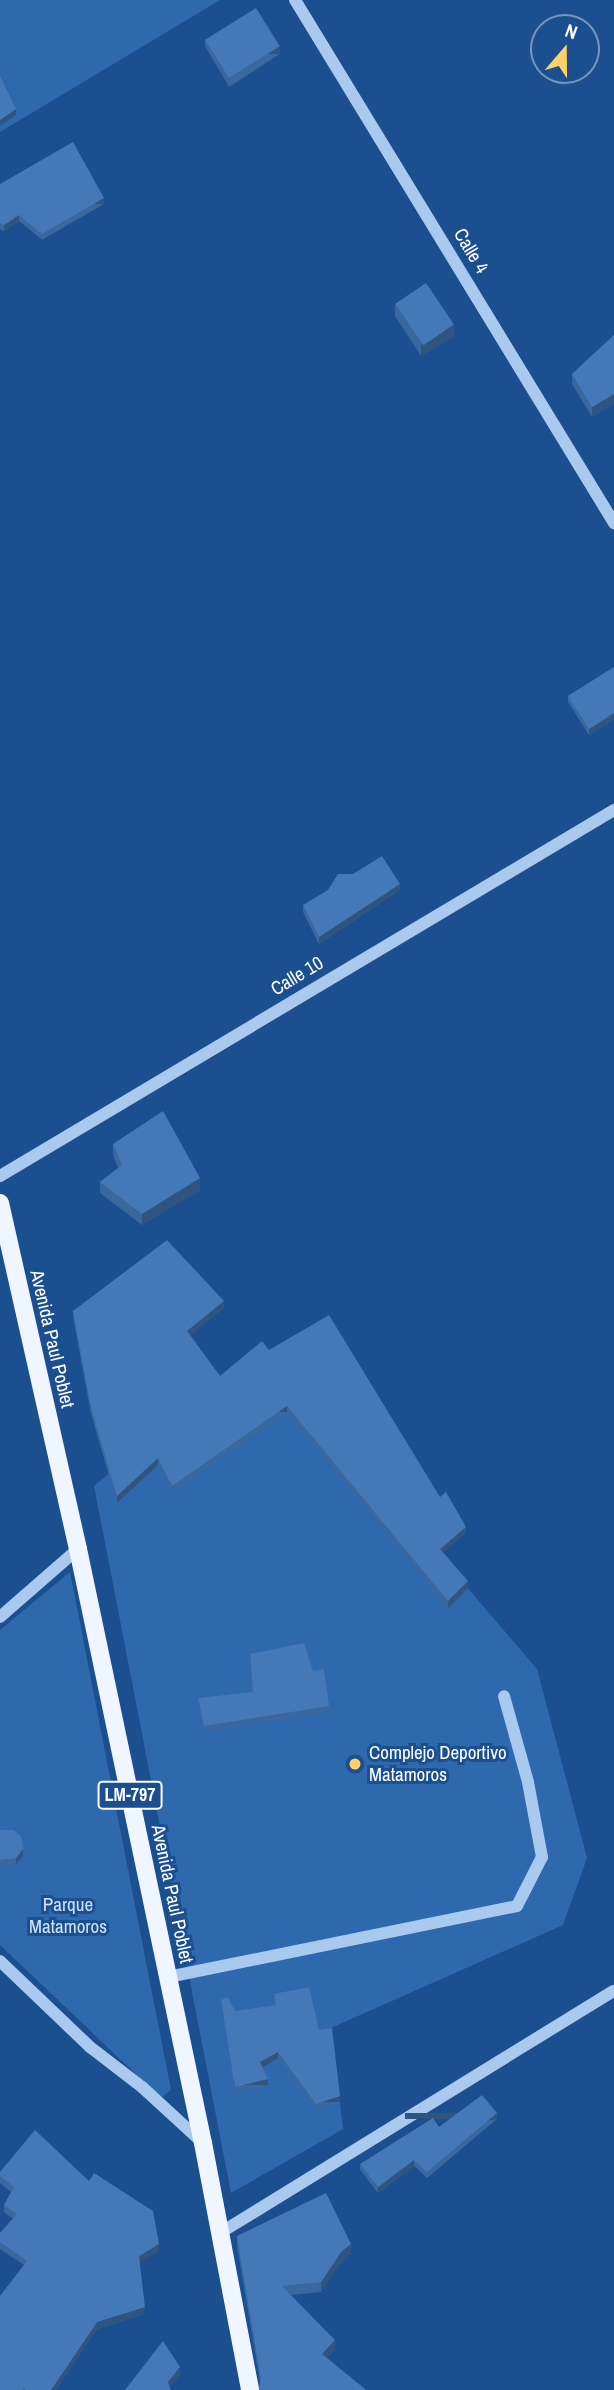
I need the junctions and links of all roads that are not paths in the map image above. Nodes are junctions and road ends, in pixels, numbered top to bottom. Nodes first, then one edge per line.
1 (295, 0) edge
2 (614, 523) edge
3 (614, 810) edge
4 (0, 1176) edge
5 (0, 1203) edge
6 (78, 1549) junction
7 (0, 1617) edge
8 (504, 1696) dead end
9 (0, 1961) edge
10 (168, 1978) junction
11 (614, 1991) edge
12 (203, 2143) junction
13 (220, 2233) junction
14 (250, 2390) edge

1 - 2 street, Calle 4
3 - 4 street, Calle 10
5 - 6 main road, Avenida Paul Poblet / LM-797
6 - 7 street
6 - 10 main road, Avenida Paul Poblet / LM-797
8 - 10 street
9 - 12 street
10 - 12 main road, Avenida Paul Poblet / LM-797
11 - 13 street
12 - 13 main road, Avenida Paul Poblet / LM-797
13 - 14 main road, Avenida Paul Poblet / LM-797

